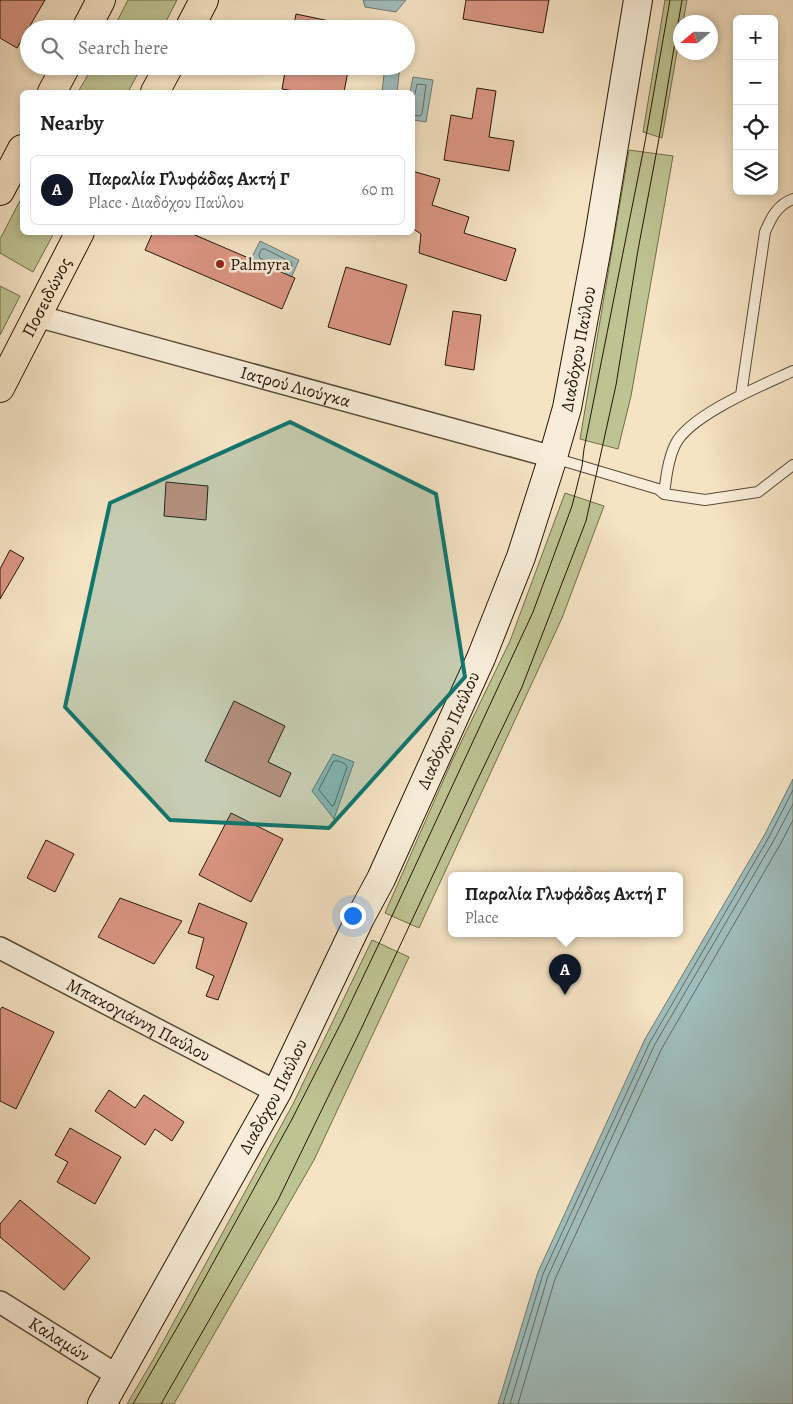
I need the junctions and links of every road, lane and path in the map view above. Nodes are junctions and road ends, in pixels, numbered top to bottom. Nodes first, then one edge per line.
1 (101, 0) edge
2 (204, 0) edge
3 (638, 0) edge
4 (91, 20) edge
5 (194, 20) edge
6 (61, 75) edge
7 (164, 75) edge
8 (53, 90) edge
9 (156, 90) edge
10 (20, 153) edge
11 (0, 191) edge
12 (793, 199) edge
13 (78, 235) edge
14 (37, 316) junction
15 (793, 371) edge
16 (0, 388) edge
17 (741, 395) junction
18 (553, 457) junction
19 (793, 465) edge
20 (664, 494) junction
21 (0, 948) edge
22 (277, 1092) junction
23 (0, 1302) edge
24 (118, 1376) junction
25 (102, 1404) edge

1 - 4 highway
2 - 5 highway
3 - 18 street, Διαδόχου Παύλου
6 - 8 highway
7 - 9 highway
10 - 11 highway
12 - 17 lane
13 - 14 highway, Ποσειδώνος
14 - 16 highway, Ποσειδώνος
14 - 18 street, Ιατρού Λιούγκα
15 - 17 lane
17 - 20 lane
18 - 20 lane
18 - 22 street, Διαδόχου Παύλου
19 - 20 lane
21 - 22 street, Μπακογιάννη Παύλου
22 - 24 street, Διαδόχου Παύλου
23 - 24 street, Καλαμών
24 - 25 street, Διαδόχου Παύλου

